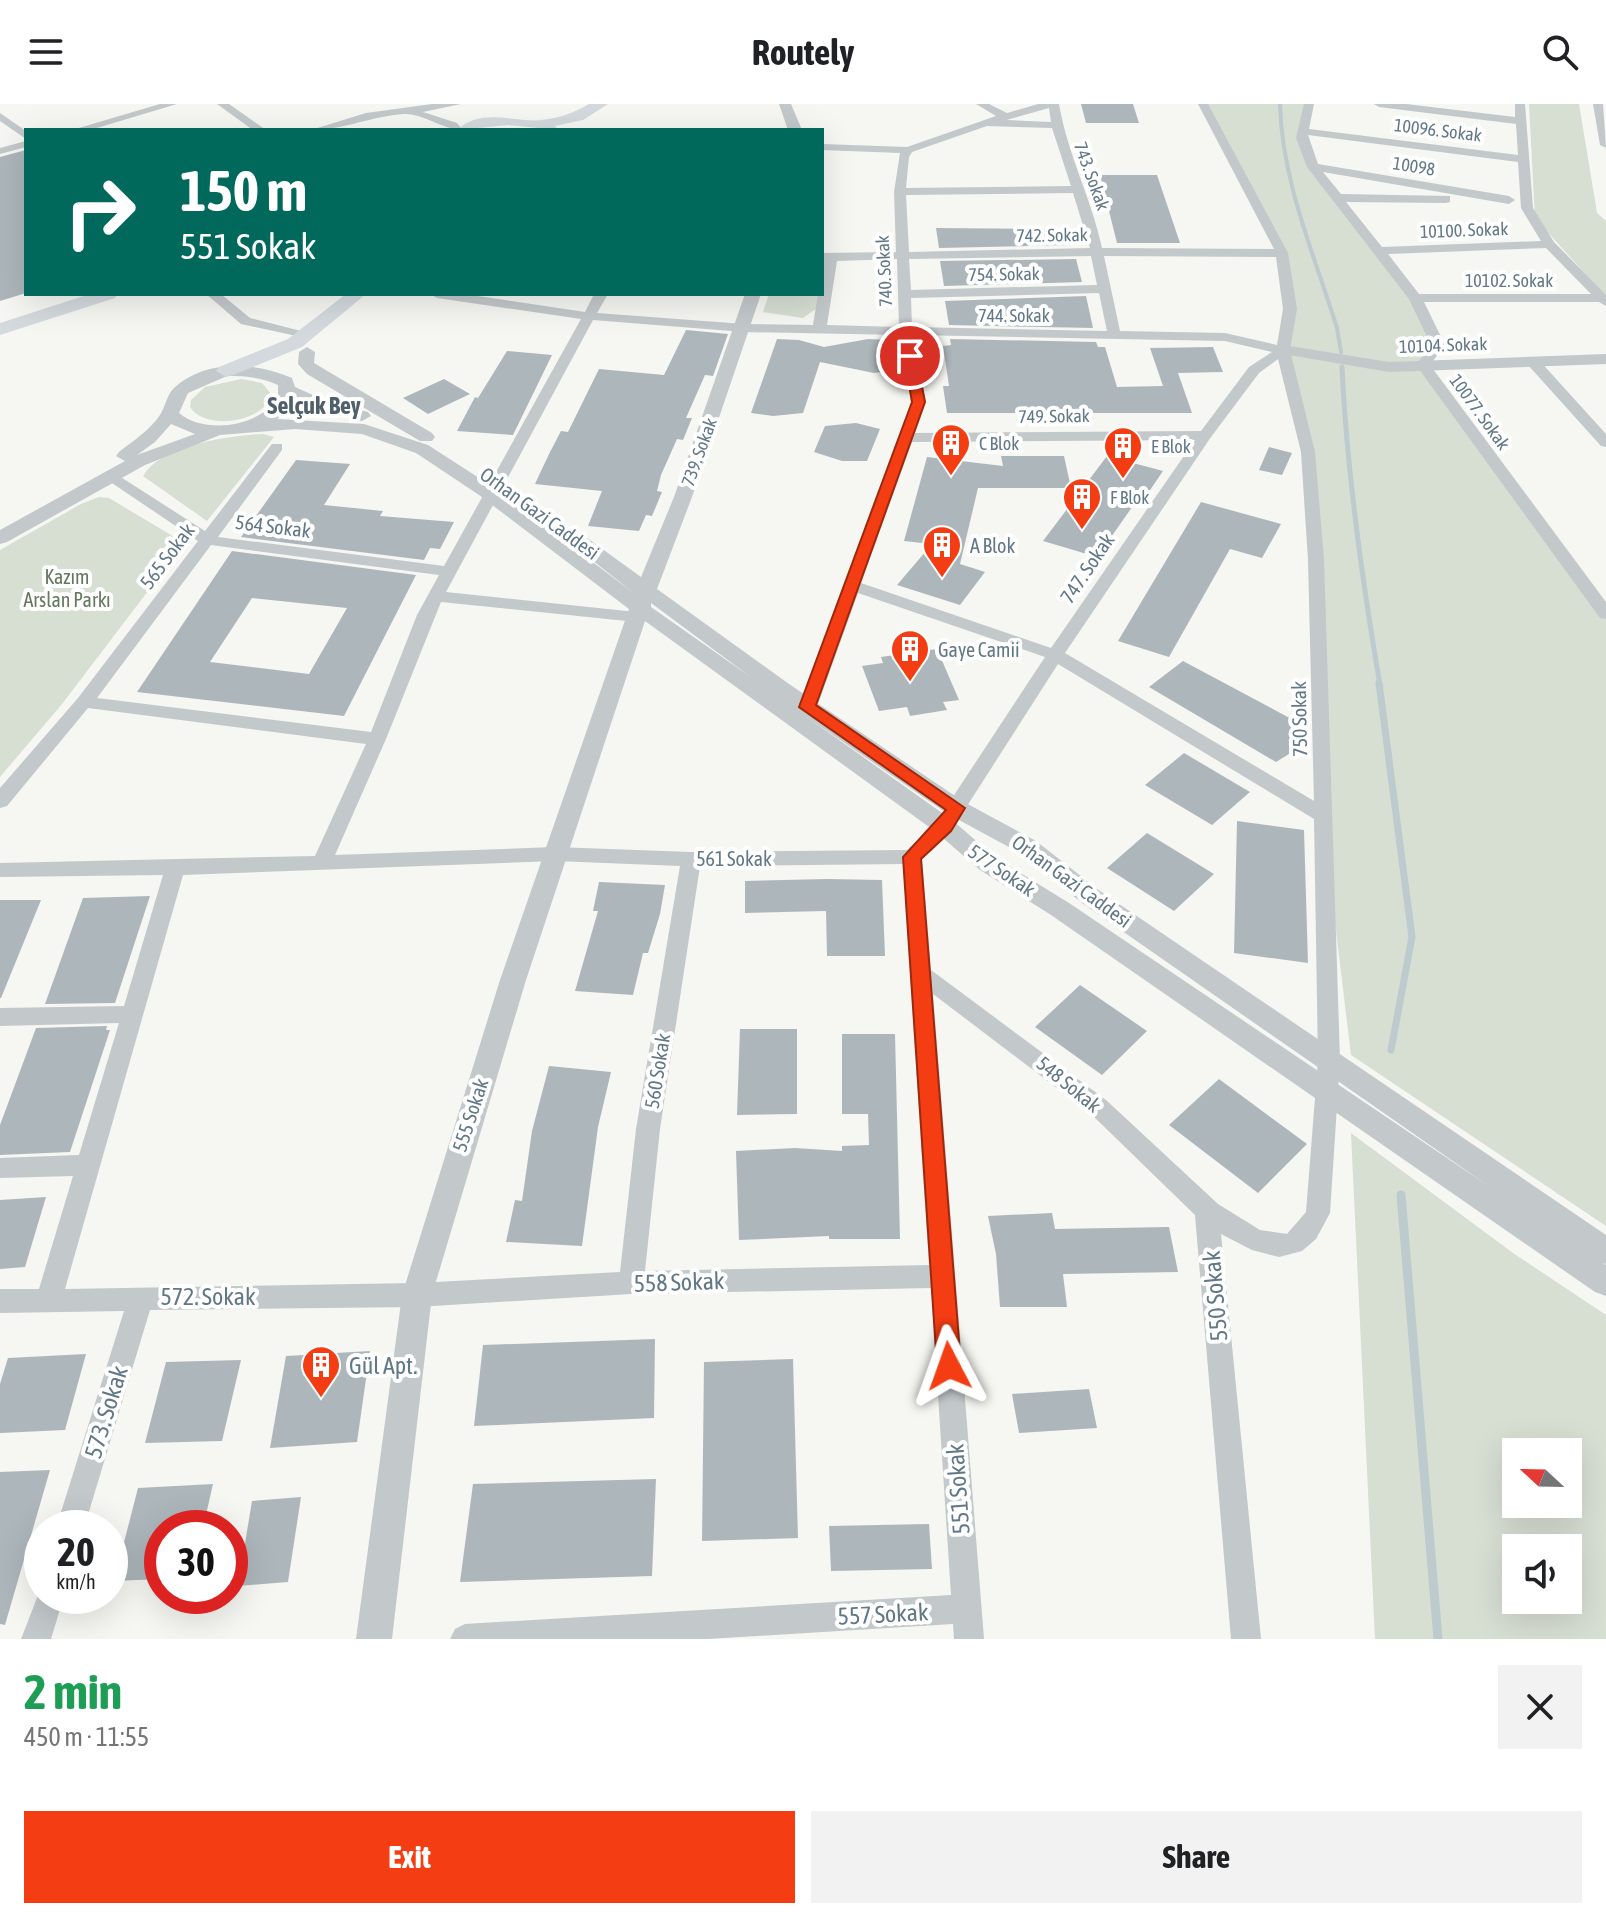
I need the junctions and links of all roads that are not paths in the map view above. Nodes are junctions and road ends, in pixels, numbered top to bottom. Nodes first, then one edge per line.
1 (172, 104) edge
2 (222, 104) edge
3 (456, 104) edge
4 (519, 104) edge
5 (600, 104) edge
6 (614, 104) edge
7 (785, 104) edge
8 (981, 104) edge
9 (1052, 104) edge
10 (1203, 104) edge
11 (1309, 104) edge
12 (1379, 104) edge
13 (1520, 104) edge
14 (1598, 104) edge
15 (540, 106) dead end
16 (402, 109) junction
17 (0, 116) edge
18 (1006, 117) junction
19 (1520, 121) junction
20 (986, 123) junction
21 (1058, 125) junction
22 (540, 126) edge
23 (473, 127) edge
24 (85, 128) edge
25 (257, 128) edge
26 (324, 128) edge
27 (455, 128) edge
28 (584, 128) edge
29 (794, 128) edge
30 (1303, 131) junction
31 (24, 134) edge
32 (1606, 139) edge
33 (24, 145) edge
34 (824, 147) edge
35 (908, 150) junction
36 (0, 151) edge
37 (1521, 159) junction
38 (1313, 167) junction
39 (1079, 189) junction
40 (900, 192) junction
41 (1335, 198) junction
42 (1509, 200) junction
43 (1526, 200) junction
44 (1549, 244) junction
45 (1380, 251) junction
46 (1096, 252) junction
47 (1282, 253) junction
48 (904, 256) junction
49 (827, 257) edge
50 (824, 285) edge
51 (1102, 289) junction
52 (906, 294) junction
53 (57, 296) edge
54 (103, 296) edge
55 (215, 296) edge
56 (355, 296) edge
57 (372, 296) edge
58 (451, 296) edge
59 (600, 296) edge
60 (752, 296) edge
61 (823, 296) edge
62 (1415, 298) junction
63 (1604, 300) edge
64 (0, 314) edge
65 (588, 316) junction
66 (744, 328) junction
67 (0, 329) edge
68 (819, 331) junction
69 (906, 333) junction
70 (1114, 333) junction
71 (306, 343) junction
72 (1283, 350) junction
73 (1606, 359) edge
74 (1533, 362) junction
75 (1423, 365) junction
76 (226, 371) junction
77 (287, 387) junction
78 (170, 414) junction
79 (247, 426) junction
80 (225, 429) junction
81 (418, 433) junction
82 (1205, 435) junction
83 (904, 438) junction
84 (1606, 443) edge
85 (277, 447) dead end
86 (111, 477) junction
87 (493, 488) junction
88 (0, 524) edge
89 (0, 538) edge
90 (207, 540) junction
91 (447, 571) junction
92 (852, 585) junction
93 (435, 596) junction
94 (641, 605) junction
95 (1606, 614) edge
96 (1055, 655) junction
97 (84, 702) junction
98 (808, 707) junction
99 (377, 739) junction
100 (0, 801) edge
101 (1322, 815) junction
102 (950, 817) junction
103 (555, 854) junction
104 (912, 857) junction
105 (691, 859) junction
106 (322, 861) junction
107 (175, 868) junction
108 (0, 870) edge
109 (919, 973) junction
110 (132, 1014) junction
111 (0, 1017) edge
112 (1329, 1060) junction
113 (1325, 1090) junction
114 (88, 1165) junction
115 (0, 1168) edge
116 (1207, 1211) junction
117 (1606, 1251) edge
118 (942, 1276) junction
119 (1606, 1282) edge
120 (631, 1283) junction
121 (417, 1295) junction
122 (141, 1297) junction
123 (49, 1299) junction
124 (0, 1301) edge
125 (76, 1510) edge
126 (967, 1609) junction
127 (44, 1614) edge
128 (36, 1639) edge
129 (374, 1639) edge
130 (465, 1639) edge
131 (969, 1639) edge
132 (1246, 1639) edge

1 - 24 street
2 - 25 street
3 - 16 street
4 - 23 main road
5 - 22 main road
6 - 28 main road
7 - 29 street
8 - 18 street
9 - 18 street
9 - 21 street, 743. Sokak
10 - 47 street
11 - 30 street, 10077. Sokak
12 - 19 street
13 - 19 street
14 - 32 street
15 - 22 main road
16 - 26 street
16 - 27 street
17 - 31 street
18 - 20 street
19 - 37 street
20 - 21 street
20 - 35 street
21 - 39 street, 743. Sokak
22 - 23 main road
30 - 37 street, 10096. Sokak
30 - 38 street, 10077. Sokak
33 - 36 street
34 - 35 street
35 - 40 street, 740. Sokak
37 - 43 street
38 - 41 street, 10077. Sokak
38 - 42 street, 10098
39 - 40 street
39 - 46 street, 743. Sokak
40 - 48 street, 740. Sokak
41 - 42 street
41 - 45 street, 10077. Sokak
42 - 43 street
43 - 44 street
44 - 45 street, 10100. Sokak
44 - 63 street
45 - 62 street, 10077. Sokak
46 - 47 street, 742. Sokak
46 - 48 street, 742. Sokak
46 - 51 street, 743. Sokak
47 - 72 street
48 - 49 street, 742. Sokak
48 - 52 street, 740. Sokak
49 - 50 street
51 - 52 street, 754. Sokak
51 - 70 street, 743. Sokak
52 - 69 street, 740. Sokak
53 - 64 main road
54 - 67 main road
55 - 71 street
56 - 71 main road
57 - 71 main road
58 - 65 street, 744. Sokak
59 - 65 street
60 - 66 street, 739. Sokak
61 - 68 street
62 - 63 street, 10102. Sokak
62 - 75 street, 10077. Sokak
65 - 66 street, 744. Sokak
65 - 87 street
66 - 68 street, 744. Sokak
66 - 94 street, 739. Sokak
68 - 69 street, 744. Sokak
69 - 70 street, 744. Sokak
69 - 83 street, 740. Sokak
70 - 72 street, 744. Sokak
71 - 76 main road
71 - 77 street
71 - 81 street, Orhan Gazi Caddesi
72 - 75 street, 10104. Sokak
72 - 82 street, 747. Sokak
72 - 101 street, 750 Sokak
73 - 74 street, 10104. Sokak
74 - 75 street, 10104. Sokak
74 - 84 street
75 - 95 street, 10077. Sokak
76 - 77 street
76 - 78 street
77 - 79 street
77 - 81 street
78 - 80 street
78 - 88 street
79 - 80 street
79 - 87 street
80 - 86 street
81 - 87 street, Orhan Gazi Caddesi
82 - 83 street, 749. Sokak
82 - 96 street, 747. Sokak
83 - 92 street, 740. Sokak
85 - 90 street, 565 Sokak
86 - 89 street
86 - 90 street, 564 Sokak
87 - 91 street
87 - 94 street, Orhan Gazi Caddesi
90 - 91 street, 564 Sokak
90 - 97 street, 565 Sokak
91 - 93 street
92 - 96 street
92 - 98 street, 740. Sokak
93 - 94 street
93 - 99 street
94 - 98 street, Orhan Gazi Caddesi
94 - 102 street, 577 Sokak
94 - 103 street, 555 Sokak
96 - 101 street
96 - 102 street, 747. Sokak
97 - 99 street
97 - 100 street, 565 Sokak
98 - 102 street, Orhan Gazi Caddesi
99 - 106 street
101 - 112 street, 750 Sokak
102 - 104 street
102 - 112 street, Orhan Gazi Caddesi
102 - 113 street, 577 Sokak
103 - 105 street, 561 Sokak
103 - 106 street, 561 Sokak
103 - 121 street, 555 Sokak
104 - 105 street, 561 Sokak
104 - 109 street, 551 Sokak
105 - 120 street, 560 Sokak
106 - 107 street, 561 Sokak
107 - 108 street, 561 Sokak
107 - 110 street
109 - 116 street, 548 Sokak
109 - 118 street, 551 Sokak
110 - 111 street
110 - 114 street
112 - 113 street, 750 Sokak
112 - 117 street, Orhan Gazi Caddesi
113 - 116 street, 550 Sokak
113 - 119 street
114 - 115 street
114 - 123 street
116 - 132 street, 550 Sokak
118 - 120 street, 558 Sokak
118 - 126 street, 551 Sokak
120 - 121 street, 558 Sokak
121 - 122 street, 572. Sokak
121 - 129 street, 555 Sokak
122 - 123 street, 572. Sokak
122 - 125 street, 573. Sokak
123 - 124 street, 572. Sokak
126 - 130 street, 557 Sokak
126 - 131 street, 551 Sokak
127 - 128 street

